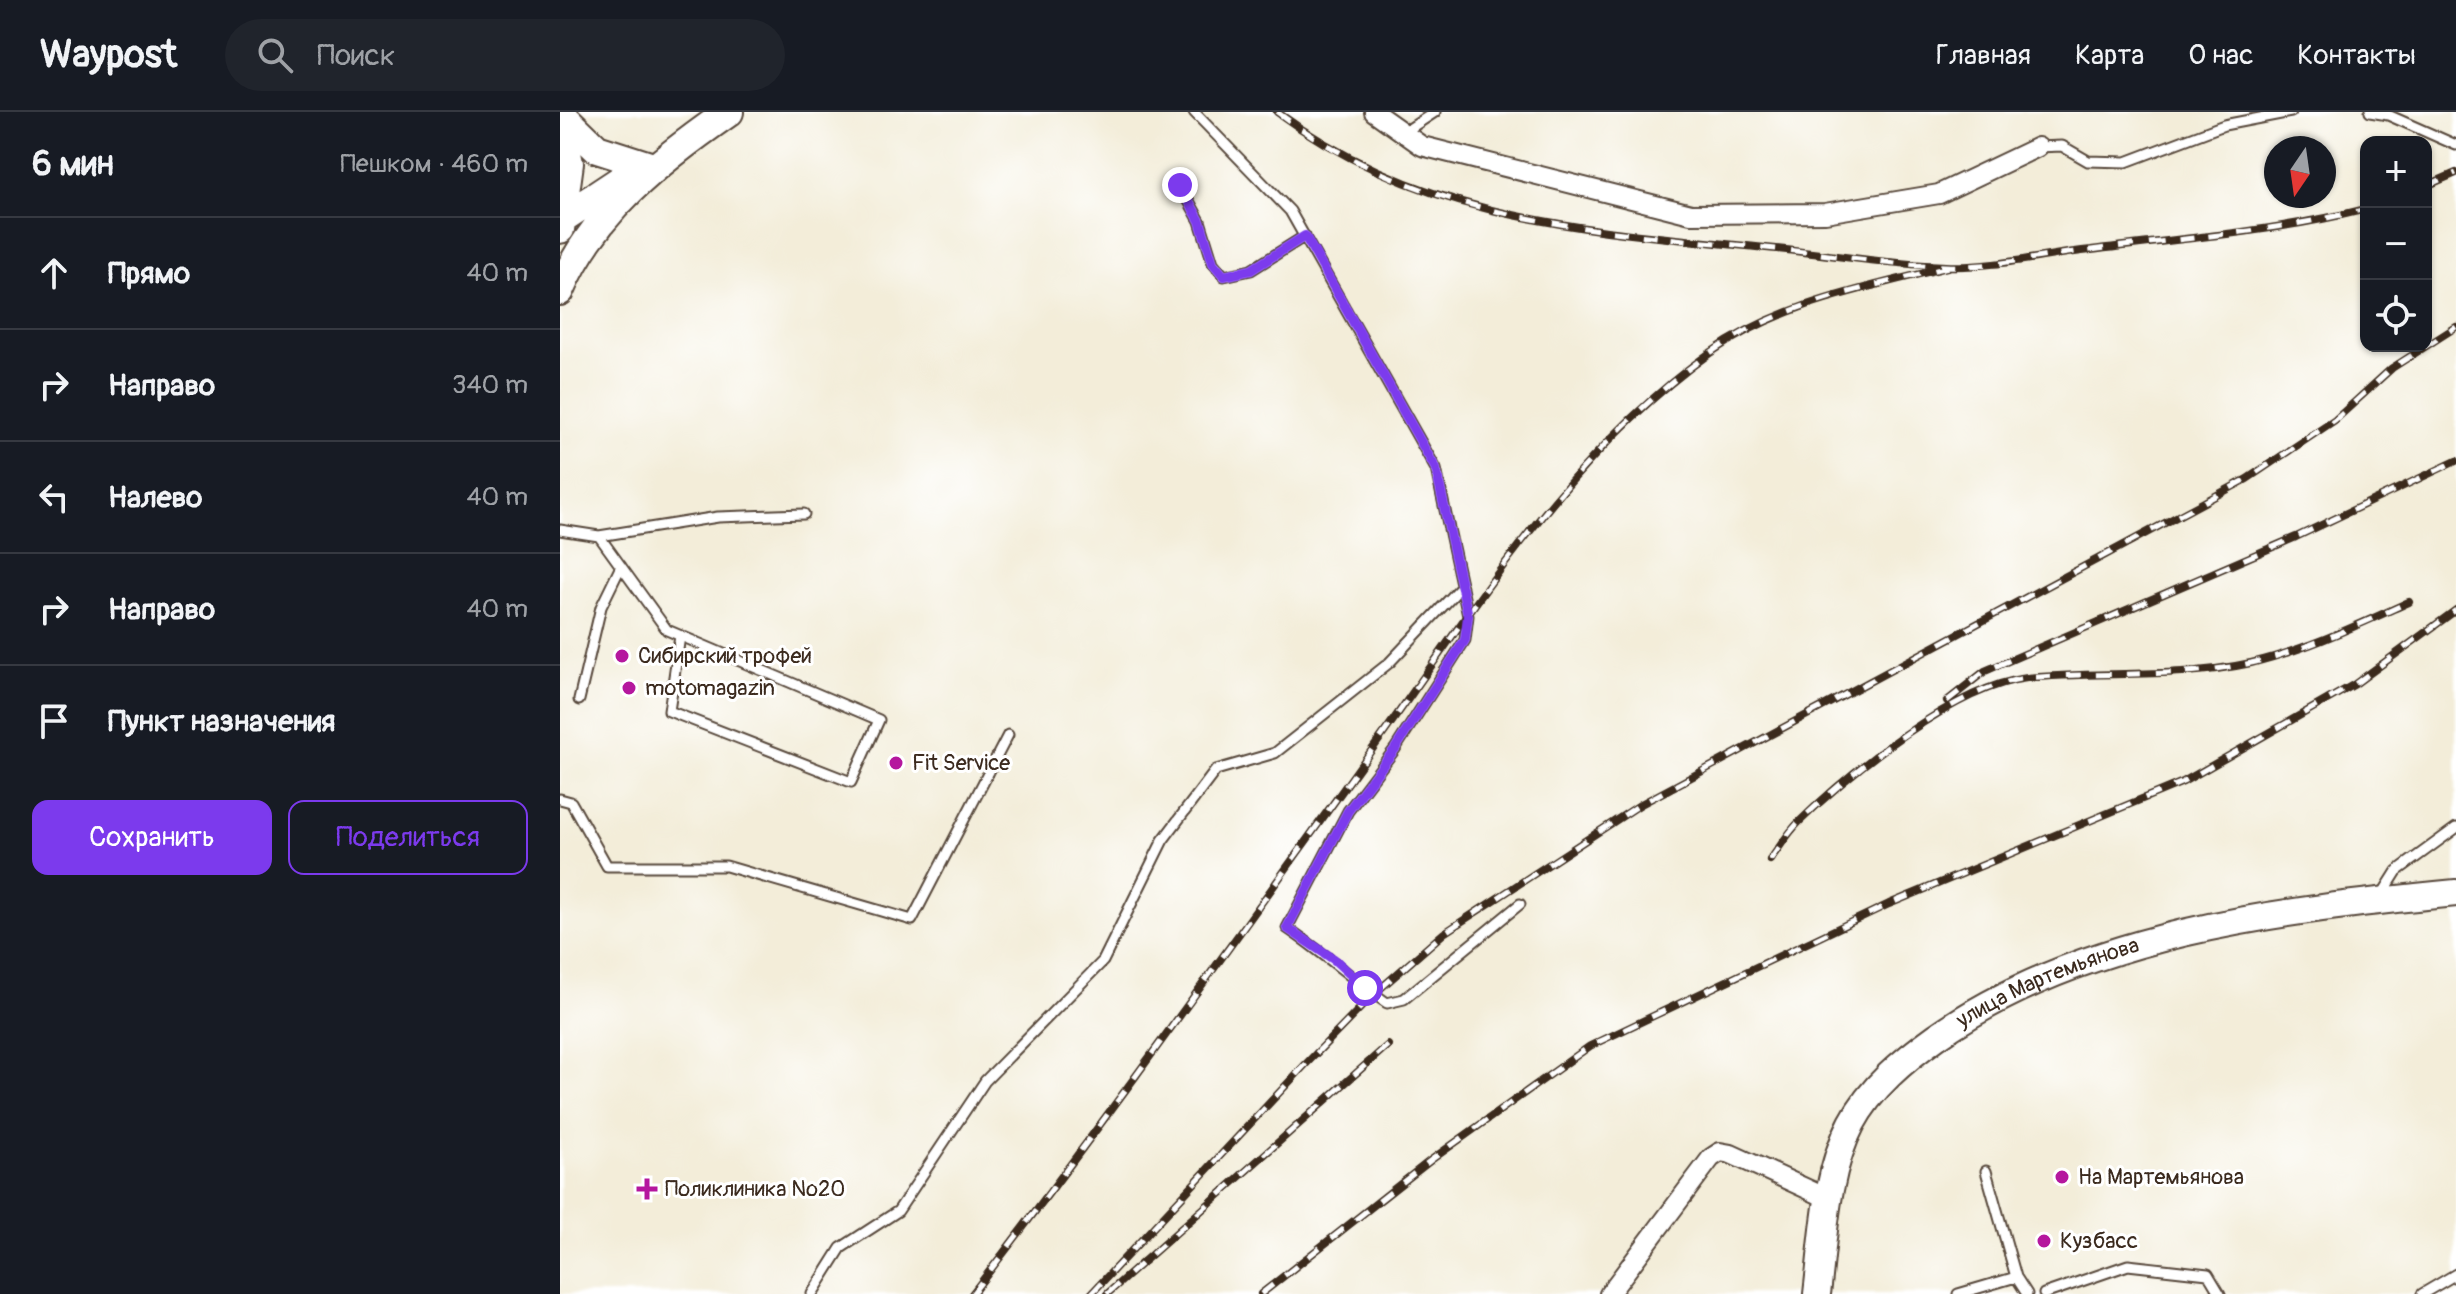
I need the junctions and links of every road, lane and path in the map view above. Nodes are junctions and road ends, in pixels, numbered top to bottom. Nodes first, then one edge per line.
1 (729, 112) edge
2 (1194, 112) edge
3 (1374, 112) edge
4 (1435, 112) edge
5 (2291, 112) edge
6 (2370, 112) edge
7 (560, 113) edge
8 (560, 120) edge
9 (1403, 133) junction
10 (2456, 145) edge
11 (2038, 147) joint
12 (650, 166) junction
13 (1180, 185) dead end
14 (561, 223) edge
15 (1305, 236) junction
16 (560, 291) edge
17 (804, 514) dead end
18 (560, 530) edge
19 (599, 536) junction
20 (621, 566) junction
21 (1462, 586) junction
22 (680, 636) junction
23 (579, 700) dead end
24 (1008, 735) dead end
25 (560, 799) edge
26 (2456, 828) edge
27 (2456, 893) edge
28 (2379, 900) junction
29 (1520, 904) dead end
30 (1986, 1171) dead end
31 (1829, 1199) junction
32 (2456, 1274) edge
33 (2016, 1277) junction
34 (812, 1294) edge
35 (1609, 1294) edge
36 (1817, 1294) edge
37 (1958, 1294) edge
38 (2027, 1294) edge
39 (2044, 1294) edge
40 (2220, 1294) edge
41 (2422, 1294) edge

1 - 12 main road
2 - 15 lane
3 - 9 street
4 - 9 lane
5 - 11 lane
6 - 10 lane
7 - 12 main road
8 - 14 main road
9 - 11 street
12 - 14 main road
12 - 16 main road
13 - 15 lane
15 - 21 lane
17 - 19 lane
18 - 19 lane
19 - 20 lane
20 - 22 lane
20 - 23 lane
21 - 29 lane
21 - 34 lane
22 - 22 lane
24 - 25 lane
26 - 28 lane
27 - 28 street, улица Мартемьянова
28 - 31 street, улица Мартемьянова
30 - 33 lane
31 - 35 street
31 - 36 street, улица Мартемьянова
32 - 41 lane
33 - 37 lane
33 - 38 lane
39 - 40 lane

